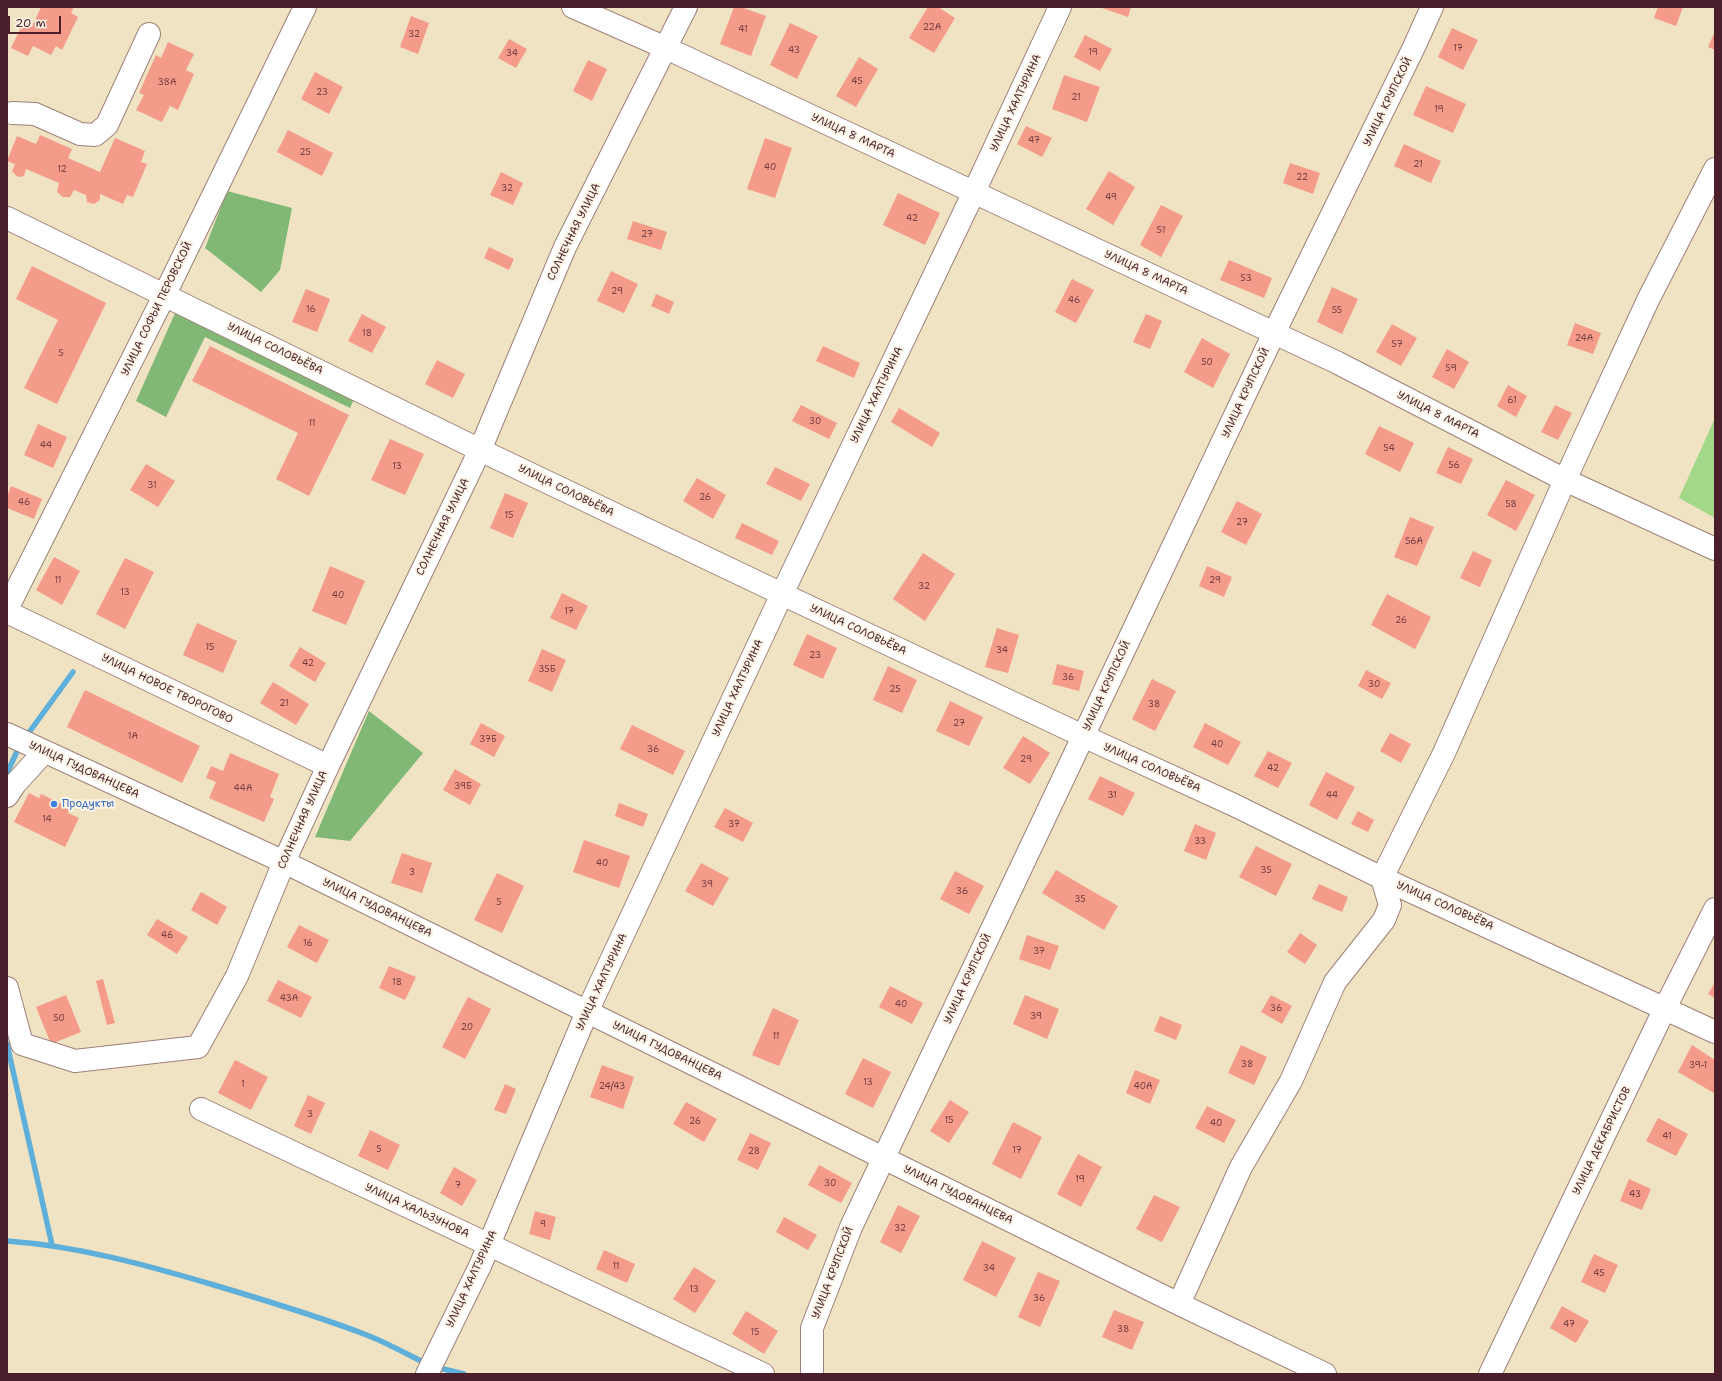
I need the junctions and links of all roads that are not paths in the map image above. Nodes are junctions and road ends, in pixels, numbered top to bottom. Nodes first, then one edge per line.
1 (305, 7) edge
2 (573, 7) edge
3 (686, 7) edge
4 (1060, 7) edge
5 (1432, 7) edge
6 (149, 34) dead end
7 (666, 48) junction
8 (9, 116) edge
9 (1715, 169) edge
10 (974, 192) junction
11 (7, 218) edge
12 (165, 294) junction
13 (1274, 333) junction
14 (480, 450) junction
15 (1565, 480) junction
16 (1715, 549) edge
17 (782, 594) junction
18 (7, 611) edge
19 (7, 734) edge
20 (1083, 736) junction
21 (44, 752) junction
22 (328, 766) junction
23 (7, 796) edge
24 (284, 862) junction
25 (1382, 878) junction
26 (1715, 909) edge
27 (7, 988) edge
28 (1665, 1008) junction
29 (587, 1012) junction
30 (1715, 1032) edge
31 (201, 1109) dead end
32 (882, 1158) junction
33 (489, 1245) junction
34 (1179, 1304) junction
35 (427, 1374) edge
36 (763, 1374) edge
37 (812, 1374) edge
38 (1325, 1374) edge
39 (1490, 1374) edge

1 - 12 street, УЛИЦА СОФЬИ ПЕРОВСКОЙ
2 - 7 street, УЛИЦА 8 МАРТА
3 - 7 street, СОЛНЕЧНАЯ УЛИЦА
4 - 10 street, УЛИЦА ХАЛТУРИНА
5 - 13 street, УЛИЦА КРУПСКОЙ
6 - 8 street
7 - 10 street, УЛИЦА 8 МАРТА
7 - 14 street, СОЛНЕЧНАЯ УЛИЦА
9 - 15 street
10 - 13 street, УЛИЦА 8 МАРТА
10 - 17 street, УЛИЦА ХАЛТУРИНА
11 - 12 street, УЛИЦА СОЛОВЬЁВА
12 - 14 street, УЛИЦА СОЛОВЬЁВА
12 - 18 street, УЛИЦА СОФЬИ ПЕРОВСКОЙ
13 - 15 street, УЛИЦА 8 МАРТА
13 - 20 street, УЛИЦА КРУПСКОЙ
14 - 17 street, УЛИЦА СОЛОВЬЁВА
14 - 22 street, СОЛНЕЧНАЯ УЛИЦА
15 - 16 street, УЛИЦА 8 МАРТА
15 - 25 street
17 - 20 street, УЛИЦА СОЛОВЬЁВА
17 - 29 street, УЛИЦА ХАЛТУРИНА
18 - 22 street, УЛИЦА НОВОЕ ТВОРОГОВО
19 - 21 street, УЛИЦА ГУДОВАНЦЕВА
20 - 25 street, УЛИЦА СОЛОВЬЁВА
20 - 32 street, УЛИЦА КРУПСКОЙ
21 - 23 street
21 - 24 street, УЛИЦА ГУДОВАНЦЕВА
22 - 24 street, СОЛНЕЧНАЯ УЛИЦА
24 - 27 street, СОЛНЕЧНАЯ УЛИЦА
24 - 29 street, УЛИЦА ГУДОВАНЦЕВА
25 - 28 street, УЛИЦА СОЛОВЬЁВА
25 - 34 street
26 - 28 street, УЛИЦА ДЕКАБРИСТОВ
28 - 30 street, УЛИЦА СОЛОВЬЁВА
28 - 39 street, УЛИЦА ДЕКАБРИСТОВ
29 - 32 street, УЛИЦА ГУДОВАНЦЕВА
29 - 33 street, УЛИЦА ХАЛТУРИНА
31 - 33 street, УЛИЦА ХАЛЬЗУНОВА
32 - 34 street, УЛИЦА ГУДОВАНЦЕВА
32 - 37 street, УЛИЦА КРУПСКОЙ
33 - 35 street, УЛИЦА ХАЛТУРИНА
33 - 36 street, УЛИЦА ХАЛЬЗУНОВА
34 - 38 street, УЛИЦА ГУДОВАНЦЕВА

